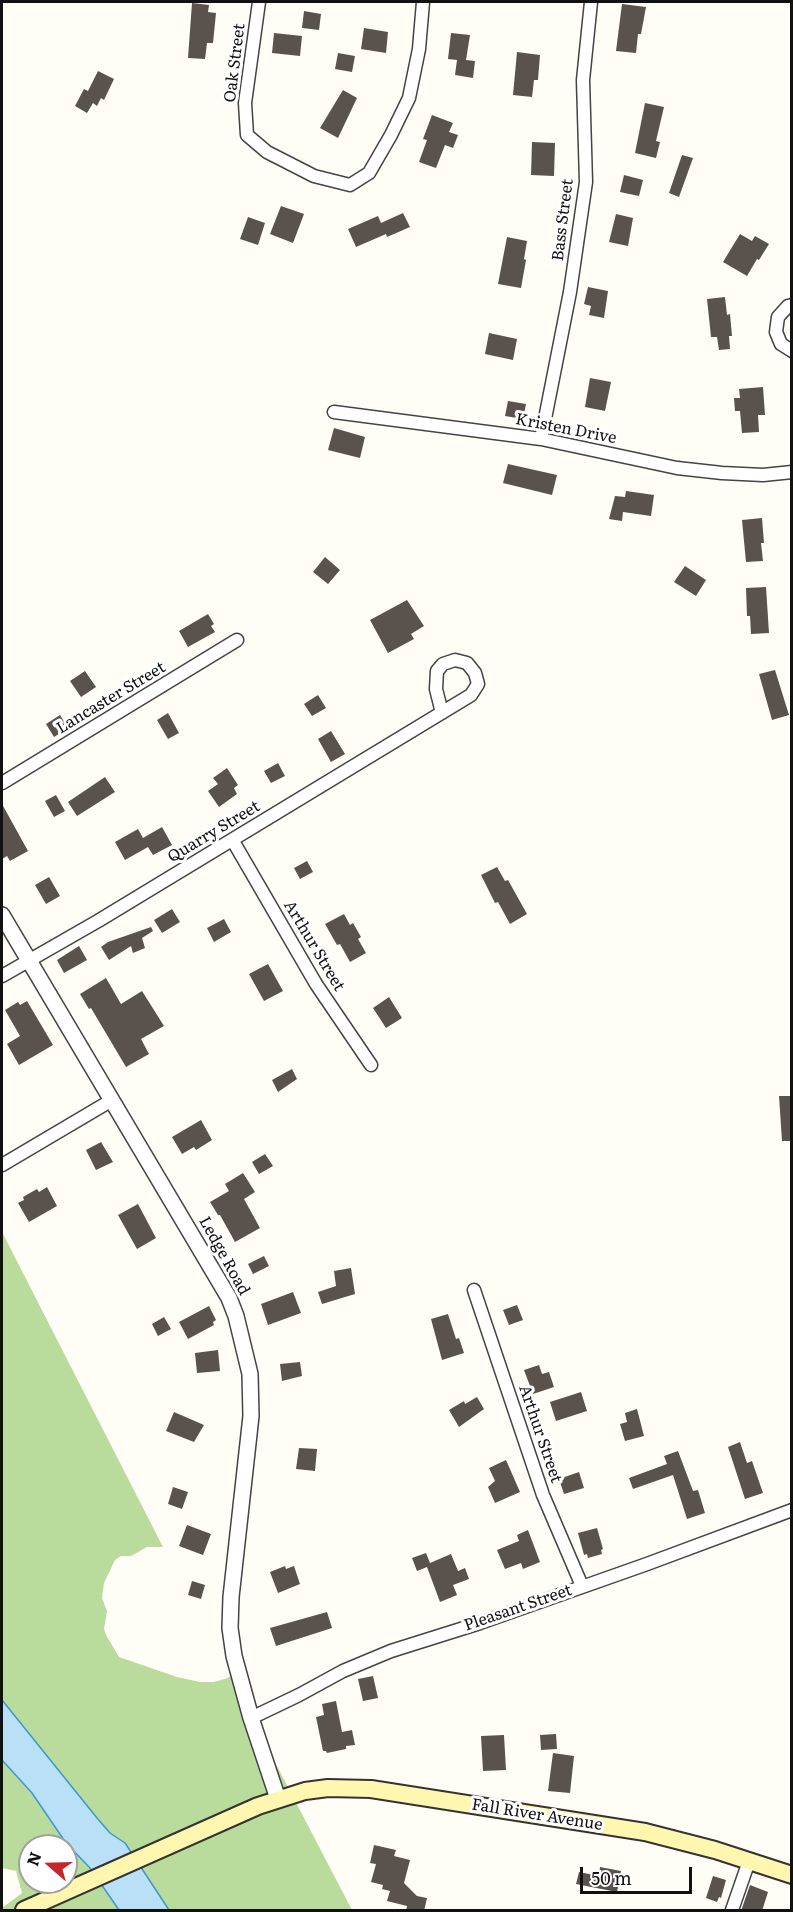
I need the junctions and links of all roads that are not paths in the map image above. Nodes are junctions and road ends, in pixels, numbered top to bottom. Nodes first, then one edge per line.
1 (259, 2) edge
2 (423, 2) edge
3 (591, 2) edge
4 (792, 305) edge
5 (792, 351) edge
6 (334, 412) dead end
7 (541, 439) junction
8 (792, 472) edge
9 (237, 640) dead end
10 (442, 712) dead end
11 (2, 783) edge
12 (233, 841) junction
13 (2, 915) edge
14 (29, 961) junction
15 (2, 976) edge
16 (370, 1065) dead end
17 (112, 1100) junction
18 (2, 1165) edge
19 (474, 1290) dead end
20 (792, 1510) edge
21 (582, 1586) junction
22 (251, 1718) junction
23 (278, 1799) junction
24 (749, 1861) junction
25 (792, 1875) edge
26 (24, 1911) edge
27 (732, 1911) edge

1 - 2 street, Oak Street
3 - 7 street, Bass Street
4 - 5 street
6 - 7 street, Kristen Drive
7 - 8 street, Kristen Drive
9 - 11 street, Lancaster Street
10 - 12 street, Quarry Street
12 - 14 street, Quarry Street
12 - 16 street, Arthur Street
13 - 14 street, Ledge Road
14 - 15 street, Quarry Street
14 - 17 street, Ledge Road
17 - 18 street
17 - 22 street, Ledge Road
19 - 21 street, Arthur Street
20 - 21 street, Pleasant Street
21 - 22 street, Pleasant Street
22 - 23 street, Ledge Road
23 - 24 main road, Fall River Avenue
23 - 26 main road
24 - 25 main road, Fall River Avenue
24 - 27 street

